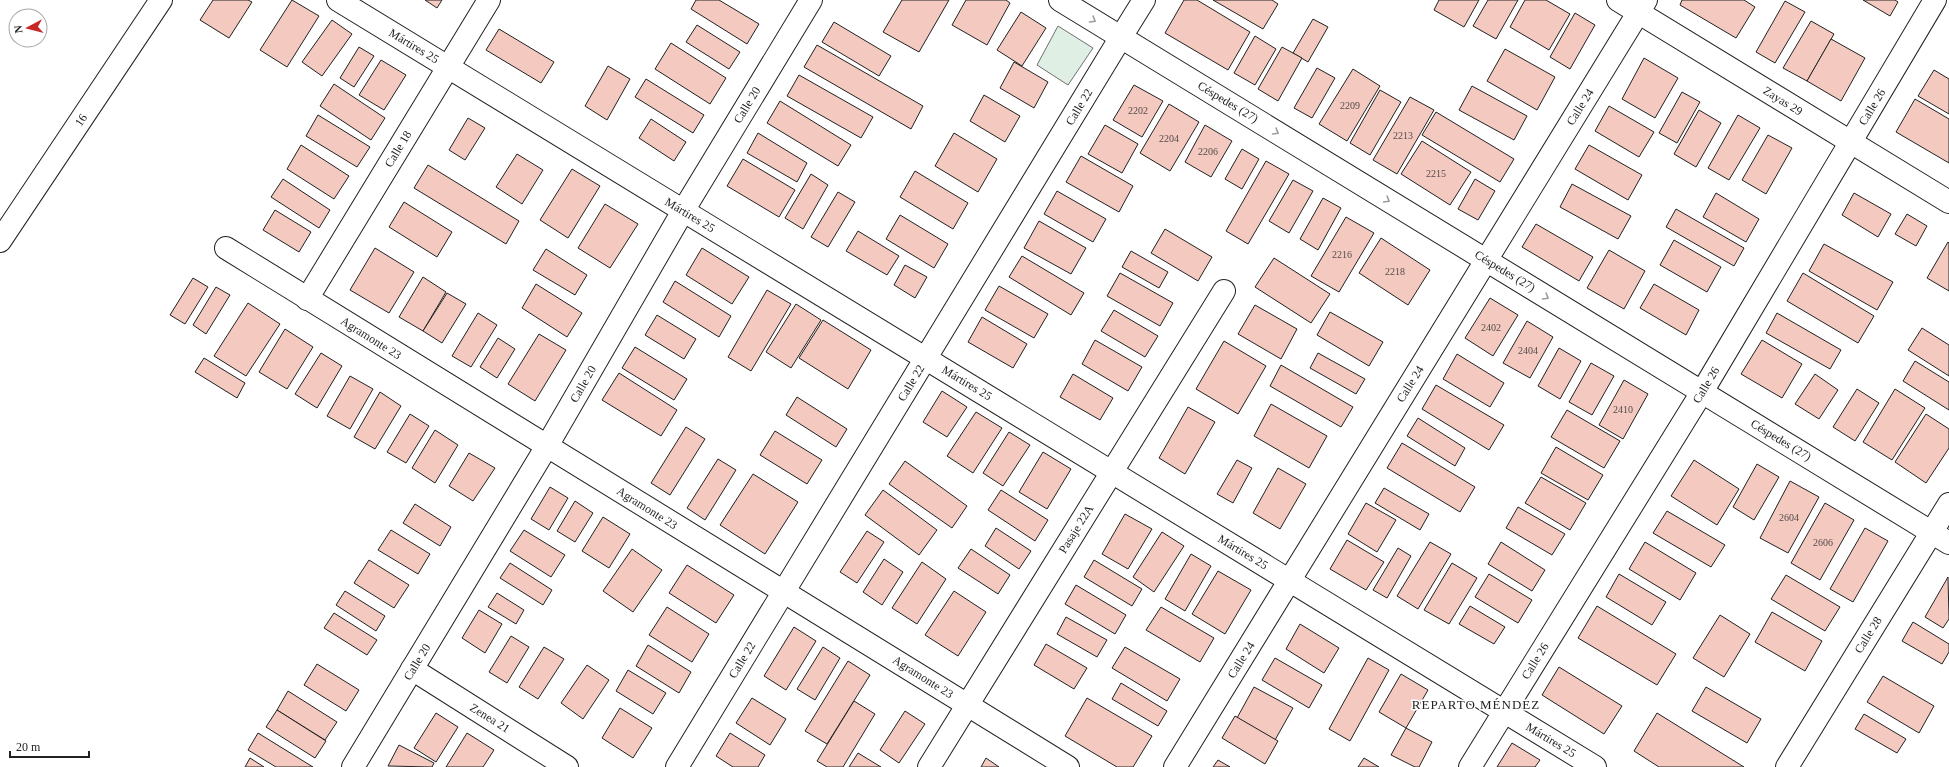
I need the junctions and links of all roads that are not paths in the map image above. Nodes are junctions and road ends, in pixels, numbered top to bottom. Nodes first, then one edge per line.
1 (161, 0) edge
2 (338, 0) edge
3 (489, 0) edge
4 (811, 0) edge
5 (1060, 0) edge
6 (1144, 0) edge
7 (1618, 0) edge
8 (1936, 0) edge
9 (1642, 6) edge
10 (1121, 37) junction
11 (448, 67) junction
12 (1850, 143) junction
13 (1949, 202) edge
14 (683, 211) junction
15 (0, 241) edge
16 (226, 248) dead end
17 (1486, 260) junction
18 (1224, 291) dead end
19 (307, 299) junction
20 (926, 358) junction
21 (1702, 392) junction
22 (547, 446) junction
23 (1112, 472) junction
24 (1949, 504) edge
25 (1941, 537) edge
26 (1289, 580) junction
27 (784, 592) junction
28 (412, 669) junction
29 (968, 705) junction
30 (1504, 712) junction
31 (353, 767) edge
32 (567, 767) edge
33 (677, 767) edge
34 (929, 767) edge
35 (1068, 767) edge
36 (1175, 767) edge
37 (1470, 767) edge
38 (1595, 767) edge
39 (1787, 767) edge

1 - 15 street, 16
2 - 11 street, Mártires 25
3 - 11 street, Calle 18
4 - 14 street, Calle 20
5 -> 10 street, Céspedes (27)
6 - 10 street, Calle 22
7 - 9 street, Zayas 29
8 - 12 street, Calle 26
9 - 12 street, Zayas 29
9 - 17 street, Calle 24
10 -> 17 street, Céspedes (27)
10 - 20 street, Calle 22
11 - 14 street, Mártires 25
11 - 19 street, Calle 18
12 - 13 street, Zayas 29
12 - 21 street, Calle 26
14 - 20 street, Mártires 25
14 - 22 street, Calle 20
16 - 19 street, Agramonte 23
17 -> 21 street, Céspedes (27)
17 - 26 street, Calle 24
18 - 23 street, Pasaje 22A
19 - 22 street, Agramonte 23
20 - 23 street, Mártires 25
20 - 27 street, Calle 22
21 - 25 street, Céspedes (27)
21 - 30 street, Calle 26
22 - 27 street, Agramonte 23
22 - 28 street, Calle 20
23 - 26 street, Mártires 25
23 - 29 street, Pasaje 22A
24 - 25 street, Calle 28
25 - 39 street, Calle 28
26 - 30 street, Mártires 25
26 - 36 street, Calle 24
27 - 29 street, Agramonte 23
27 - 33 street, Calle 22
28 - 31 street, Calle 20
28 - 32 street, Zenea 21
29 - 34 street, Pasaje 22A
29 - 35 street, Agramonte 23
30 - 37 street, Calle 26
30 - 38 street, Mártires 25

